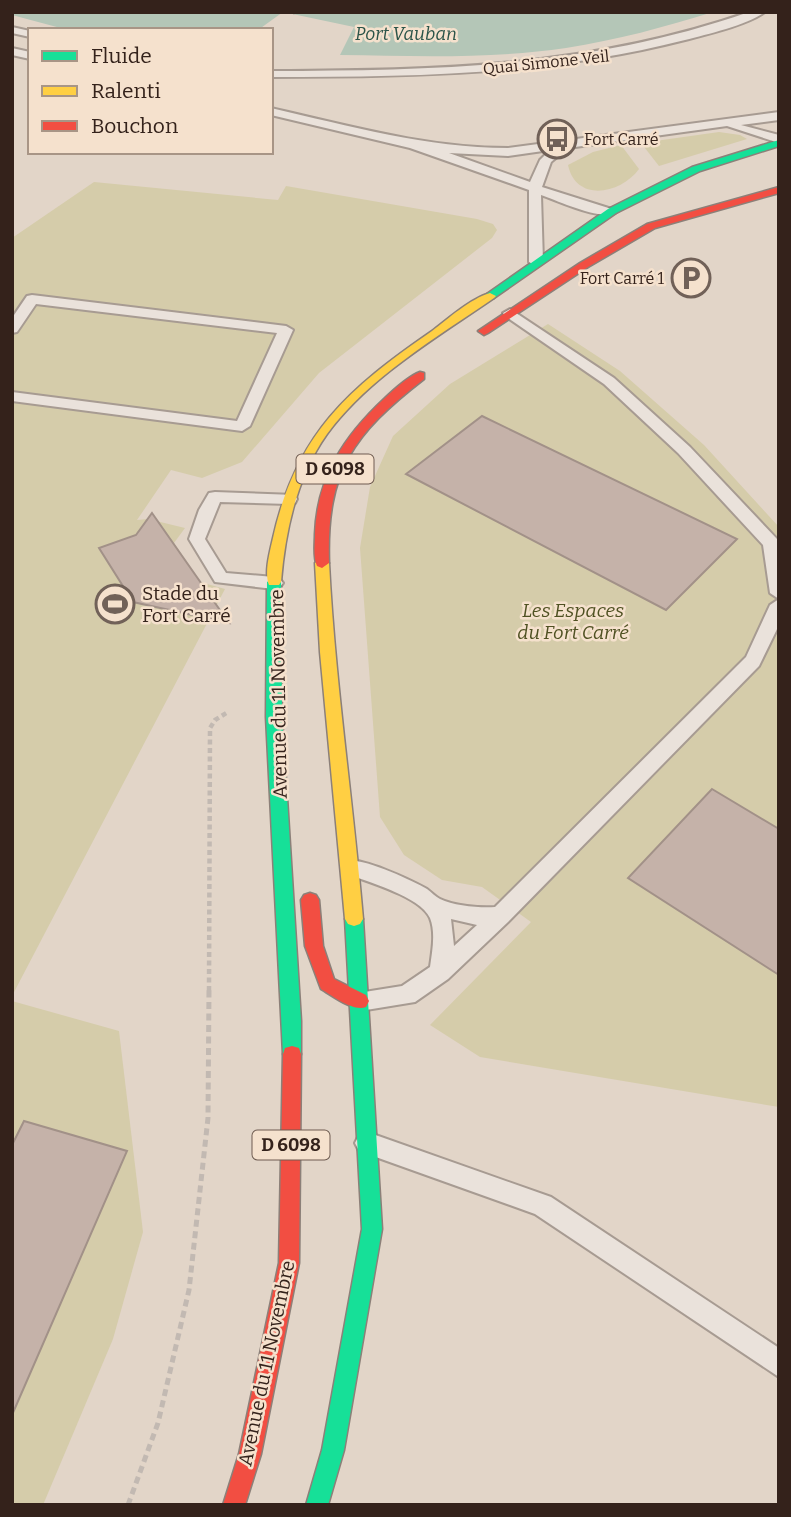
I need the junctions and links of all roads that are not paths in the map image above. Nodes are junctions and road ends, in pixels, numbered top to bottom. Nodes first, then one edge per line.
1 (760, 12) edge
2 (273, 74) edge
3 (273, 111) edge
4 (779, 116) edge
5 (722, 124) junction
6 (779, 141) edge
7 (414, 145) junction
8 (564, 146) junction
9 (779, 177) edge
10 (537, 188) junction
11 (772, 191) edge
12 (734, 202) junction
13 (612, 212) junction
14 (536, 262) junction
15 (510, 313) junction
16 (12, 329) edge
17 (476, 337) dead end
18 (431, 368) dead end
19 (12, 396) edge
20 (289, 499) junction
21 (274, 583) junction
22 (779, 593) edge
23 (779, 604) edge
24 (279, 779) junction
25 (297, 810) dead end
26 (351, 867) junction
27 (309, 890) dead end
28 (435, 907) junction
29 (501, 916) junction
30 (440, 972) junction
31 (360, 1000) junction
32 (367, 1143) junction
33 (779, 1364) edge
34 (234, 1505) edge
35 (317, 1505) edge

1 - 2 lane, Quai Simone Veil
3 - 7 lane
4 - 5 lane
5 - 6 lane
5 - 8 lane
6 - 13 main road, Avenue du 11 Novembre / D 6098
7 - 8 lane
7 - 10 lane
8 - 10 lane
9 - 11 main road
10 - 13 lane
10 - 14 lane
11 - 12 main road
12 - 13 main road
12 - 15 main road
13 - 14 main road, Avenue du 11 Novembre / D 6098
14 - 20 main road, Avenue du 11 Novembre / D 6098
15 - 17 main road
15 - 22 lane
16 - 19 lane
18 - 26 main road, D 6098
20 - 21 main road, Avenue du 11 Novembre / D 6098
20 - 21 lane
21 - 24 main road, Avenue du 11 Novembre / D 6098
23 - 29 lane
24 - 25 main road
24 - 34 main road, Avenue du 11 Novembre / D 6098
26 - 28 lane
26 - 31 main road, D 6098
27 - 31 main road
28 - 29 lane
28 - 30 lane
29 - 30 lane
30 - 31 lane
31 - 32 main road, D 6098
32 - 33 lane
32 - 35 main road, D 6098

